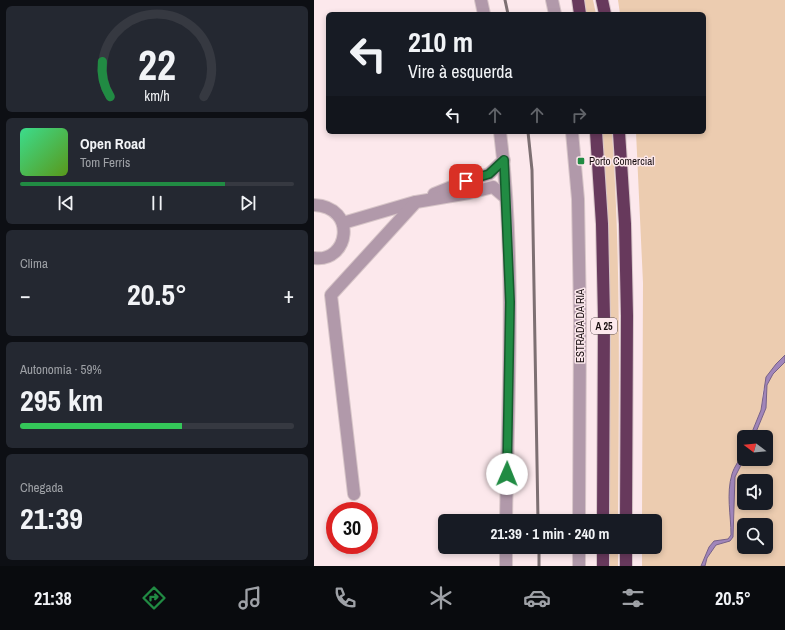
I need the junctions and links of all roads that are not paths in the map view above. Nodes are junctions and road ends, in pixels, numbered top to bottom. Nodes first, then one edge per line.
1 (481, 0) edge
2 (552, 0) edge
3 (578, 0) edge
4 (602, 0) edge
5 (484, 12) edge
6 (555, 12) edge
7 (580, 12) edge
8 (605, 12) edge
9 (500, 134) edge
10 (572, 134) edge
11 (596, 134) edge
12 (619, 134) edge
13 (504, 160) junction
14 (506, 198) junction
15 (416, 202) junction
16 (314, 205) edge
17 (343, 223) junction
18 (314, 258) edge
19 (354, 494) dead end
20 (506, 514) edge
21 (579, 514) edge
22 (603, 514) edge
23 (626, 514) edge
24 (506, 554) edge
25 (579, 554) edge
26 (603, 554) edge
27 (626, 554) edge
28 (506, 566) edge
29 (578, 566) edge
30 (603, 566) edge
31 (626, 566) edge

1 - 5 street
2 - 6 street
3 - 7 highway
4 - 8 highway
9 - 13 street
10 - 21 street, ESTRADA DA RIA
11 - 22 highway, A 25
12 - 23 highway, A 25
13 - 14 street
13 - 15 street
14 - 15 street
14 - 20 street
15 - 17 street
15 - 19 street
16 - 17 street
17 - 18 street
24 - 28 street
25 - 29 street
26 - 30 highway
27 - 31 highway

